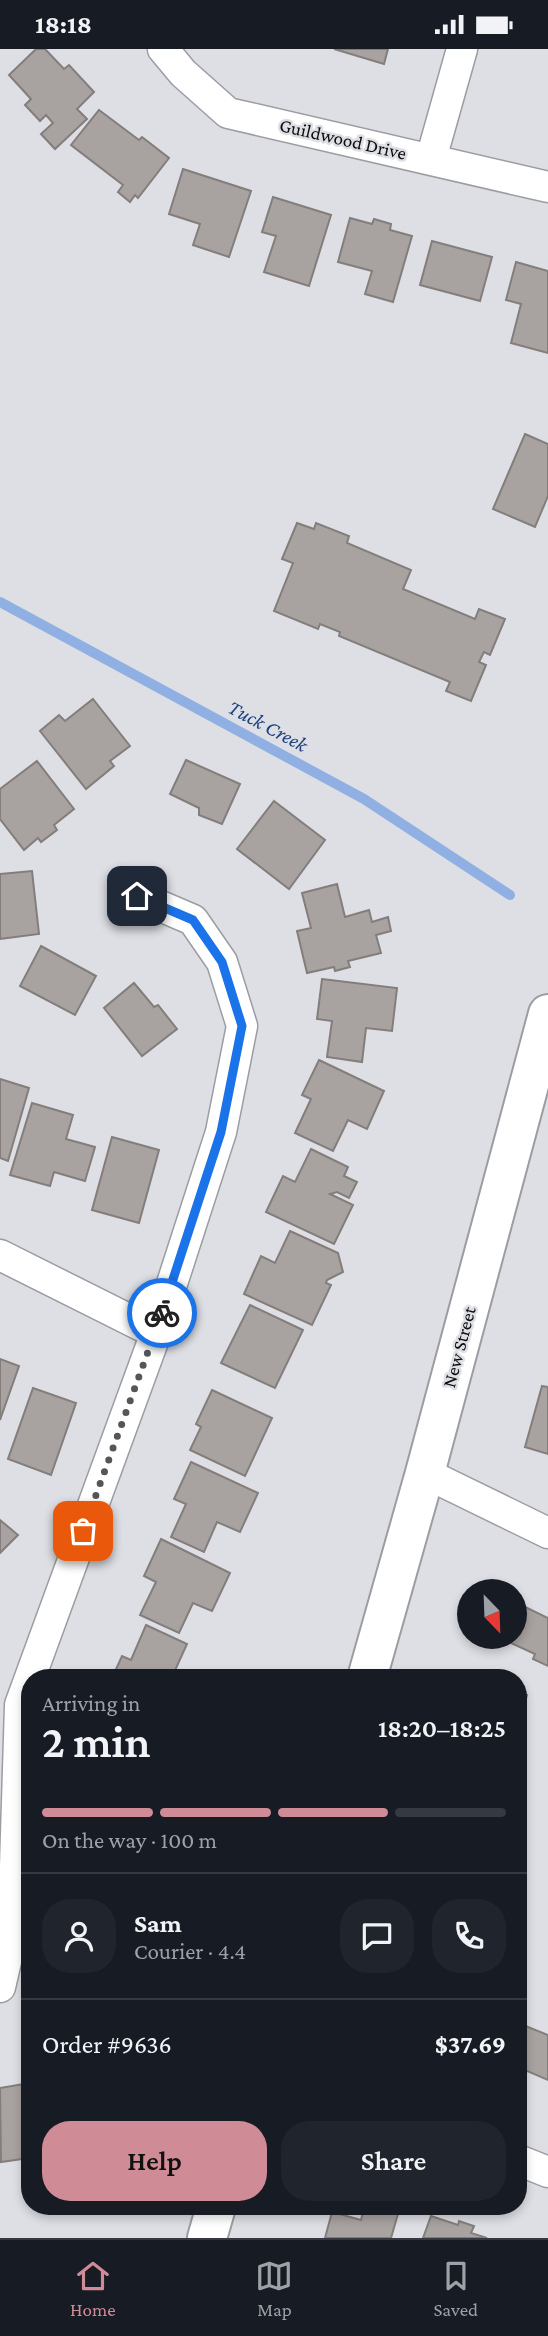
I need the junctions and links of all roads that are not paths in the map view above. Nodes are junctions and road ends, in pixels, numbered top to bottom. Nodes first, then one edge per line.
1 (163, 49) edge
2 (462, 49) edge
3 (431, 159) junction
4 (548, 187) edge
5 (137, 896) dead end
6 (548, 1014) edge
7 (0, 1255) edge
8 (156, 1333) junction
9 (425, 1473) junction
10 (548, 1533) edge
11 (33, 1669) edge
12 (370, 1669) edge
13 (21, 1702) edge
14 (0, 1987) edge
15 (527, 2164) edge
16 (548, 2172) edge
17 (213, 2215) edge
18 (206, 2238) edge

1 - 3 street, Guildwood Drive
2 - 3 street
3 - 4 street, Guildwood Drive
5 - 8 street
6 - 9 main road, New Street
7 - 8 street
8 - 11 street
9 - 10 street
9 - 12 main road, New Street
13 - 14 street
15 - 16 street
17 - 18 main road

